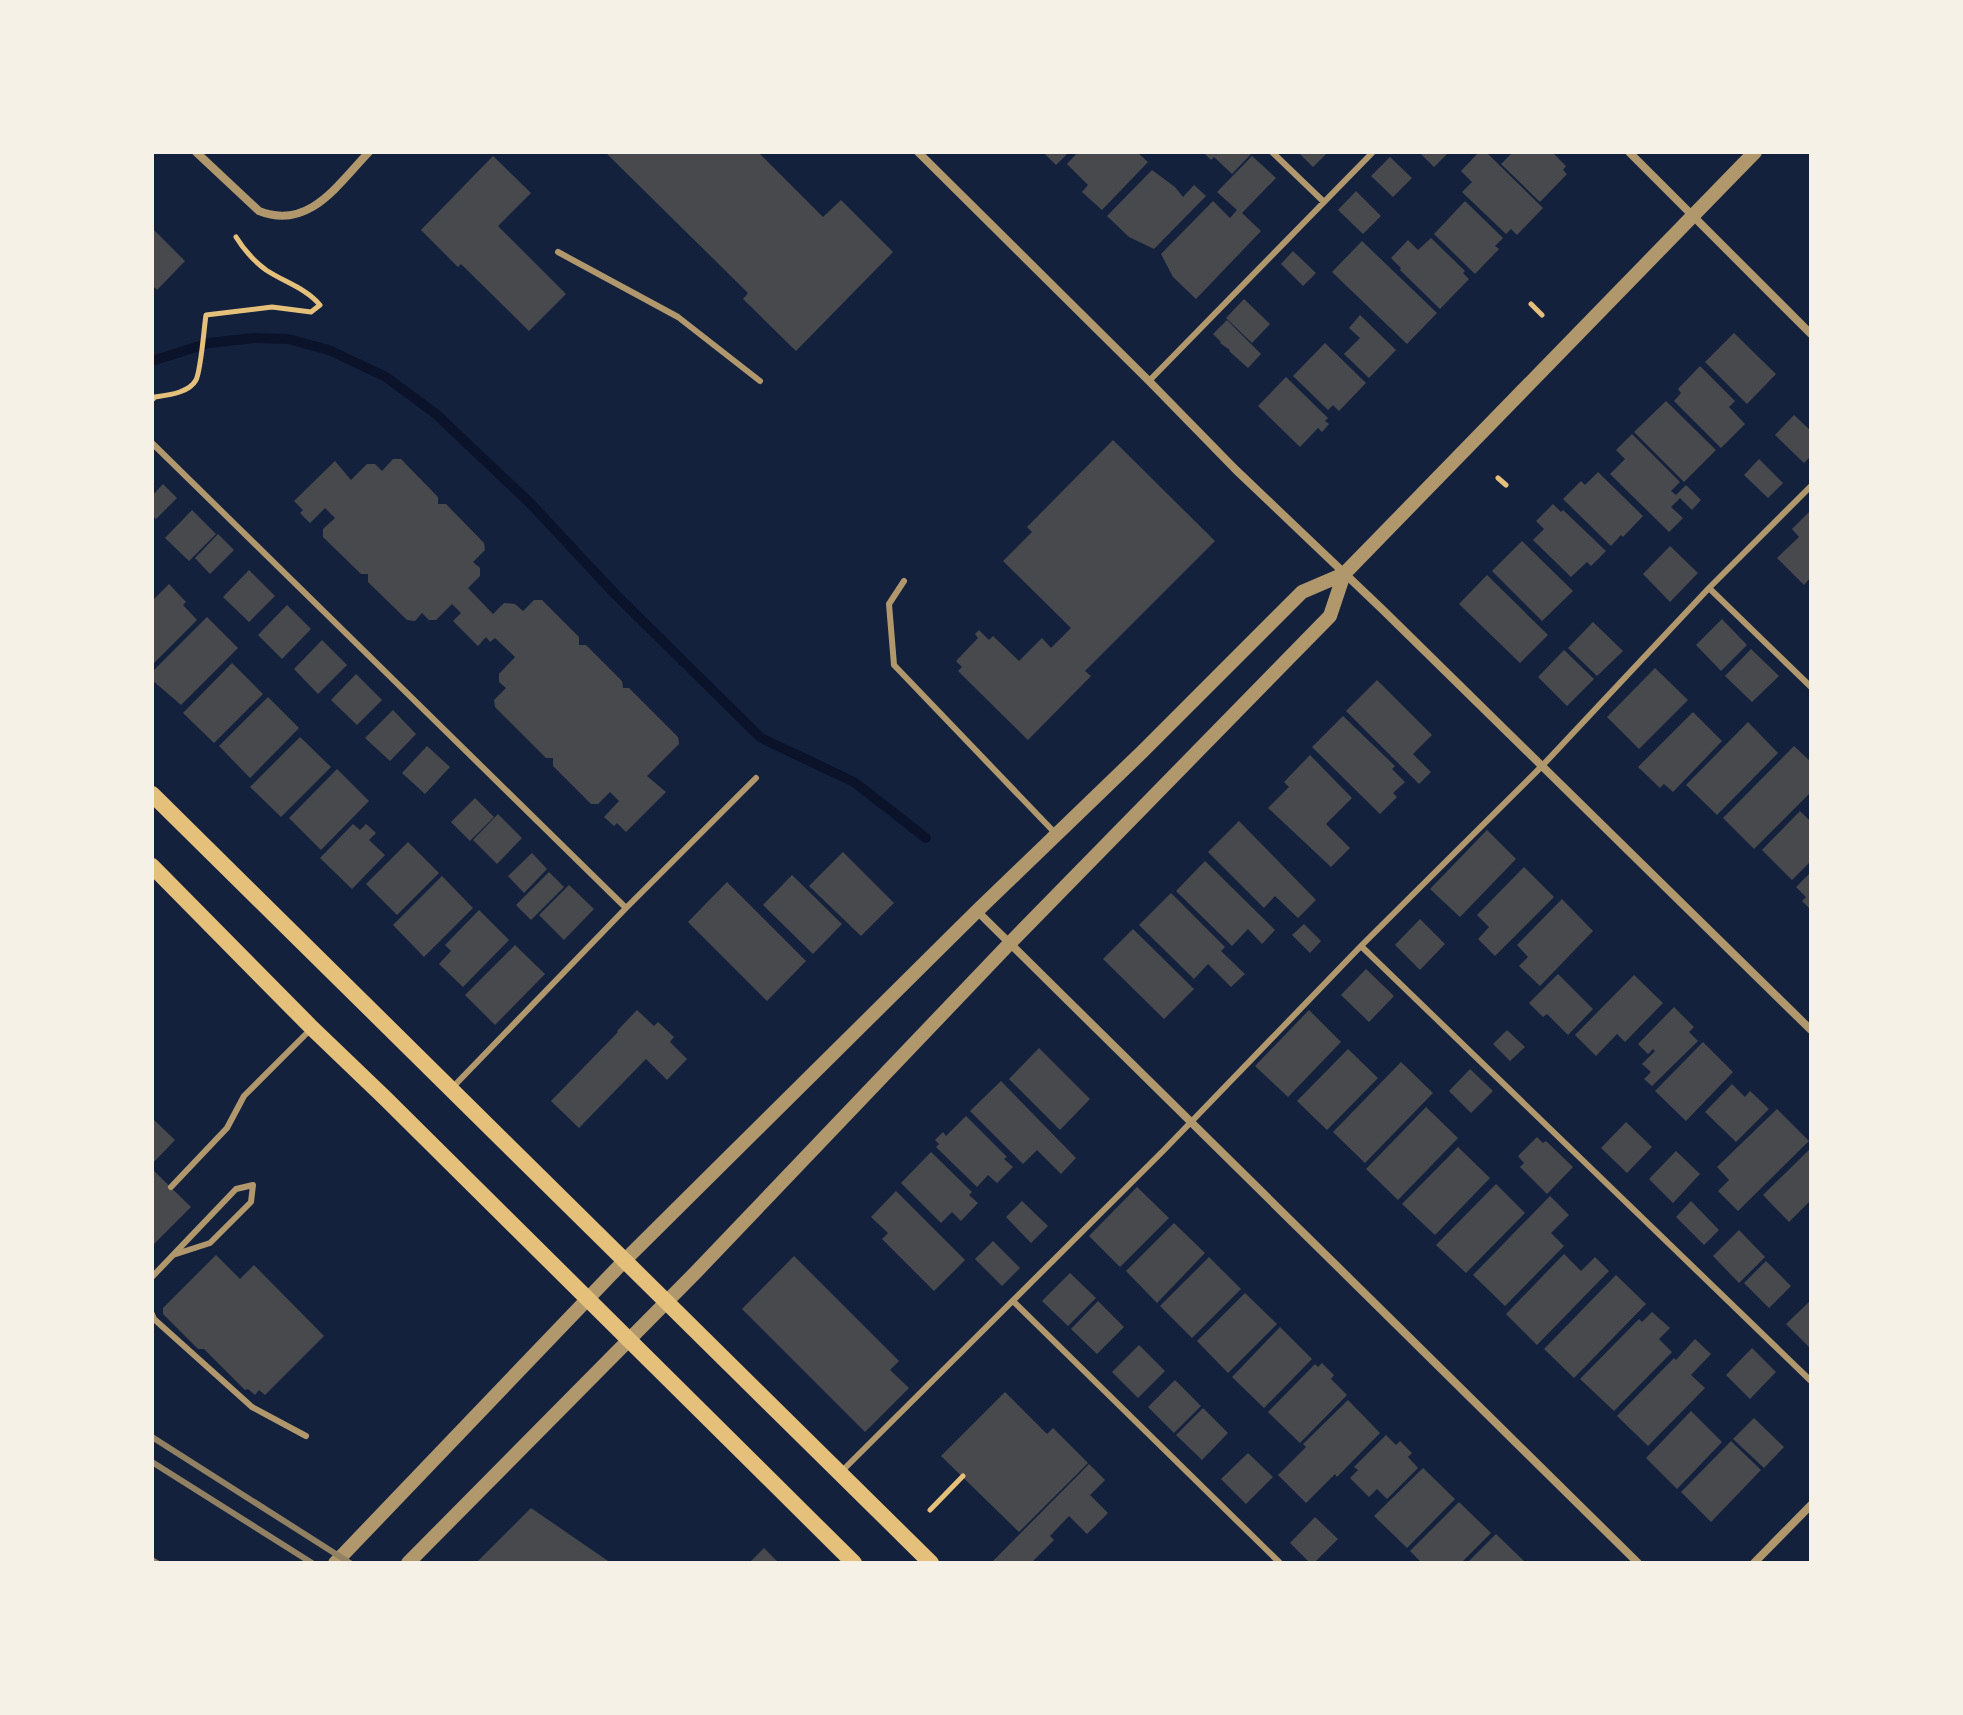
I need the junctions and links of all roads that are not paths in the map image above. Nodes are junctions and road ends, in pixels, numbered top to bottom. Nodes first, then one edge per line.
1 (196, 152) edge
2 (369, 152) edge
3 (918, 152) edge
4 (1272, 152) edge
5 (1373, 152) edge
6 (1629, 152) edge
7 (1755, 152) edge
8 (1324, 202) junction
9 (1693, 215) junction
10 (558, 252) dead end
11 (1811, 334) edge
12 (760, 381) dead end
13 (1149, 381) junction
14 (152, 443) edge
15 (1811, 486) edge
16 (1344, 574) junction
17 (904, 581) dead end
18 (1709, 588) junction
19 (1811, 687) edge
20 (1542, 766) junction
21 (756, 778) dead end
22 (152, 794) edge
23 (1056, 834) junction
24 (152, 866) edge
25 (626, 908) junction
26 (977, 911) junction
27 (1010, 943) junction
28 (1361, 946) junction
29 (312, 1028) junction
30 (1811, 1030) edge
31 (451, 1090) junction
32 (1191, 1122) junction
33 (171, 1187) dead end
34 (173, 1255) junction
35 (625, 1260) junction
36 (152, 1277) edge
37 (588, 1299) junction
38 (1013, 1301) junction
39 (667, 1302) junction
40 (152, 1314) edge
41 (630, 1340) junction
42 (1811, 1381) edge
43 (306, 1436) dead end
44 (840, 1473) junction
45 (1811, 1505) edge
46 (335, 1563) edge
47 (408, 1563) edge
48 (854, 1563) edge
49 (931, 1563) edge
50 (1280, 1563) edge
51 (1638, 1563) edge
52 (1754, 1563) edge

1 - 2 street
3 - 13 street
4 - 8 lane
5 - 8 lane
6 - 9 street
7 - 9 street
8 - 13 lane
9 - 11 street
9 - 16 street
10 - 12 lane
13 - 16 street
14 - 25 lane
15 - 18 lane
16 - 20 street
16 - 23 street
16 - 27 street
17 - 23 lane
18 - 19 lane
18 - 20 lane
20 - 28 lane
20 - 30 street
21 - 25 lane
22 - 31 main road
23 - 26 street
24 - 29 main road
25 - 31 lane
26 - 27 street
26 - 35 street
27 - 32 street
27 - 39 street
28 - 32 lane
28 - 42 lane
29 - 33 lane
29 - 37 main road
31 - 35 main road
32 - 38 lane
32 - 51 street
34 - 34 lane
34 - 36 lane
35 - 37 street
35 - 39 main road
37 - 41 main road
37 - 46 street
38 - 44 lane
38 - 50 lane
39 - 41 street
39 - 44 main road
40 - 43 lane
41 - 47 street
41 - 48 main road
44 - 49 main road
45 - 52 street

